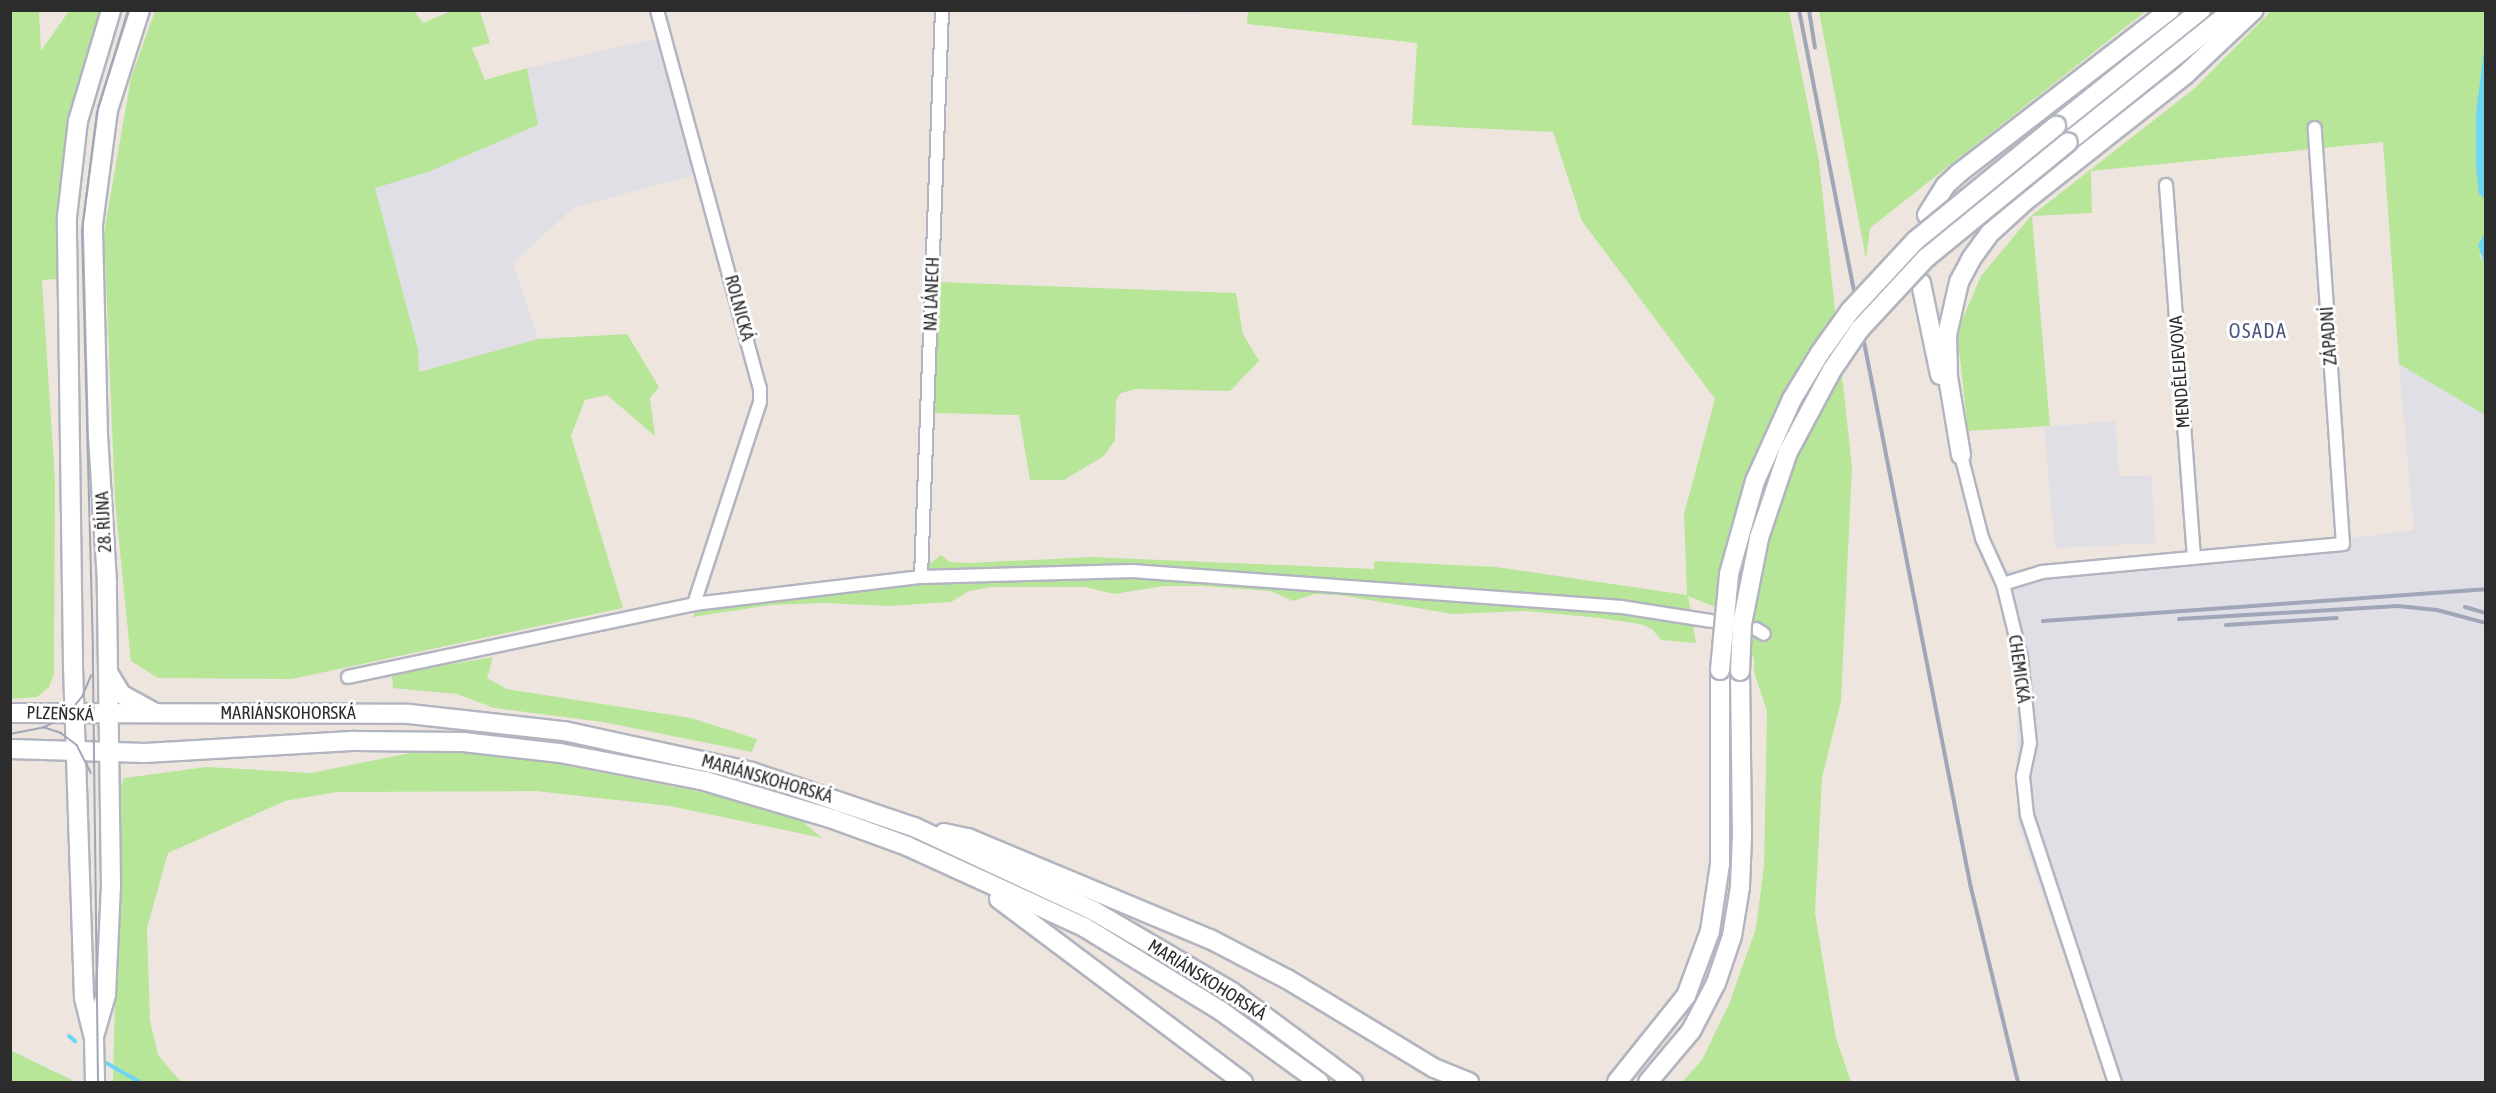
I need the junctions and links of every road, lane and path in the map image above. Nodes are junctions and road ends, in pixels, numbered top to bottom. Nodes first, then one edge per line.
1 (111, 10) edge
2 (140, 10) edge
3 (657, 10) edge
4 (942, 10) edge
5 (2170, 10) edge
6 (2201, 10) edge
7 (2233, 10) edge
8 (2254, 10) edge
9 (2316, 128) dead end
10 (2166, 185) dead end
11 (1927, 215) dead end
12 (1921, 283) dead end
13 (1961, 455) junction
14 (2194, 558) junction
15 (921, 577) junction
16 (2003, 584) junction
17 (694, 604) junction
18 (1712, 621) dead end
19 (109, 672) junction
20 (348, 677) dead end
21 (10, 713) edge
22 (161, 714) junction
23 (75, 716) junction
24 (109, 716) junction
25 (10, 749) edge
26 (77, 751) junction
27 (110, 752) junction
28 (914, 827) junction
29 (907, 846) junction
30 (94, 1038) junction
31 (95, 1075) edge
32 (1243, 1083) edge
33 (1319, 1083) edge
34 (1353, 1083) edge
35 (1469, 1083) edge
36 (1617, 1083) edge
37 (1648, 1083) edge
38 (2115, 1083) edge

1 - 23 main road, 28. ŘÍJNA
2 - 19 main road, 28. ŘÍJNA
3 - 17 street, ROLNICKÁ
4 - 15 street, NA LÁNECH
5 - 11 main road
6 - 36 main road, bridge
7 - 37 main road, bridge
8 - 13 main road
9 - 14 street, ZÁPADNÍ
10 - 14 street, MENDĚLEJEVOVA
12 - 13 main road
13 - 16 street, CHEMICKÁ
14 - 16 street
15 - 17 street
15 - 18 street
16 - 38 street, CHEMICKÁ
17 - 20 street
19 - 22 main road
19 - 24 main road, 28. ŘÍJNA
21 - 23 main road, PLZEŇSKÁ
22 - 24 main road, MARIÁNSKOHORSKÁ
22 - 28 main road, MARIÁNSKOHORSKÁ
23 - 24 main road, PLZEŇSKÁ
23 - 26 main road, 28. ŘÍJNA
24 - 27 main road, 28. ŘÍJNA
25 - 26 main road, PLZEŇSKÁ
26 - 27 main road, MARIÁNSKOHORSKÁ
26 - 30 main road, 28. ŘÍJNA
27 - 29 main road, MARIÁNSKOHORSKÁ
27 - 30 main road, 28. ŘÍJNA
28 - 34 main road, MARIÁNSKOHORSKÁ
28 - 35 main road
29 - 32 main road
29 - 33 main road, MARIÁNSKOHORSKÁ
30 - 31 main road, 28. ŘÍJNA

